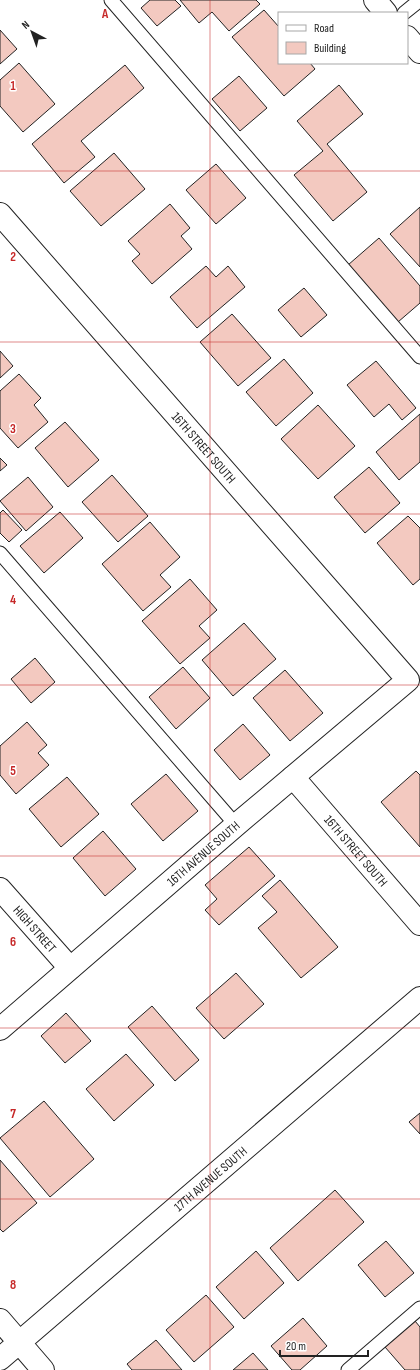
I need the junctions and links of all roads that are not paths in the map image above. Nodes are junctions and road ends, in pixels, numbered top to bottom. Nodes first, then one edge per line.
1 (111, 0) edge
2 (375, 0) edge
3 (420, 0) edge
4 (385, 12) edge
5 (405, 12) edge
6 (408, 38) edge
7 (420, 52) edge
8 (0, 214) edge
9 (420, 357) edge
10 (0, 553) edge
11 (414, 680) edge
12 (294, 777) junction
13 (236, 825) junction
14 (0, 889) edge
15 (420, 924) edge
16 (70, 968) junction
17 (420, 998) edge
18 (0, 1029) edge
19 (420, 1308) edge
20 (0, 1320) edge
21 (20, 1343) junction
22 (0, 1359) edge
23 (43, 1370) edge
24 (348, 1370) edge

1 - 9 lane
2 - 4 street
3 - 5 lane
6 - 7 street
8 - 11 street, 16TH STREET SOUTH
10 - 13 lane
11 - 12 street, 16TH AVENUE SOUTH
12 - 13 street, 16TH AVENUE SOUTH
12 - 15 street, 16TH STREET SOUTH
13 - 16 street, 16TH AVENUE SOUTH
14 - 16 street, HIGH STREET
16 - 18 street, 16TH AVENUE SOUTH
17 - 21 street, 17TH AVENUE SOUTH
19 - 24 lane
20 - 21 street
21 - 22 street, 17TH AVENUE SOUTH
21 - 23 street

